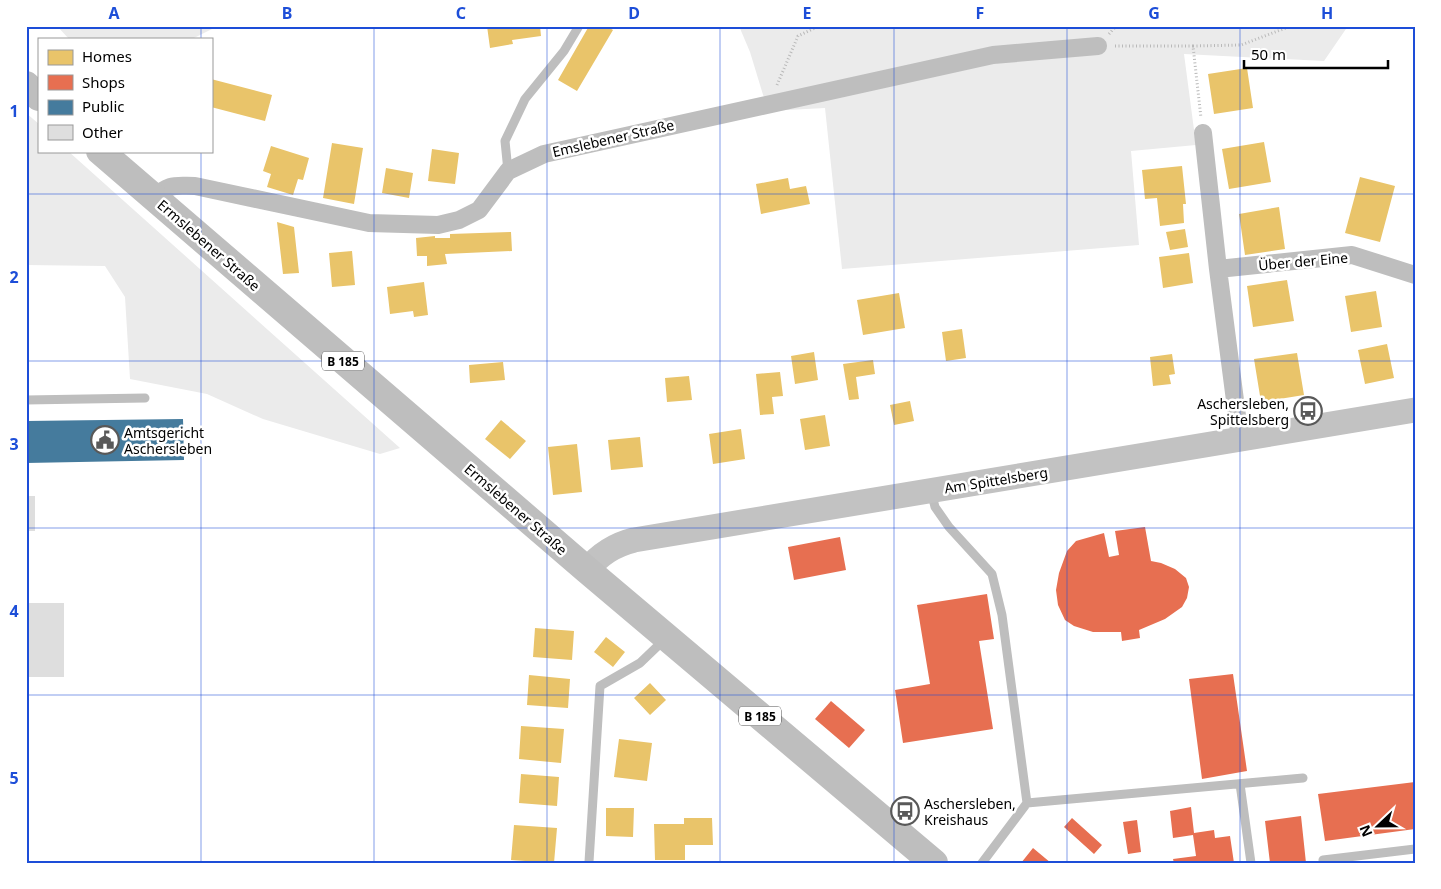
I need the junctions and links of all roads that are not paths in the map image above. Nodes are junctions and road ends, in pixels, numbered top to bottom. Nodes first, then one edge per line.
1 (579, 26) edge
2 (1098, 46) road end
3 (26, 85) edge
4 (38, 96) edge
5 (1203, 133) road end
6 (101, 152) edge
7 (508, 171) junction
8 (154, 198) junction
9 (1218, 269) junction
10 (1415, 274) edge
11 (145, 398) dead end
12 (26, 400) edge
13 (1415, 410) edge
14 (1240, 439) junction
15 (930, 491) junction
16 (587, 570) junction
17 (667, 638) junction
18 (1303, 778) dead end
19 (1240, 784) junction
20 (1027, 803) junction
21 (1415, 849) edge
22 (589, 862) edge
23 (933, 862) edge
24 (982, 863) edge
25 (1251, 863) edge
26 (1324, 863) edge

1 - 7 lane
2 - 7 street, Emslebener Straße
3 - 4 main road
5 - 9 street
6 - 8 main road, Ermslebener Straße / B 185
7 - 8 street, Emslebener Straße
8 - 16 main road, Ermslebener Straße / B 185
9 - 10 street, Über der Eine
9 - 14 street
11 - 12 lane
13 - 14 main road, Am Spittelsberg
14 - 15 main road, Am Spittelsberg
15 - 16 main road, Am Spittelsberg
15 - 20 lane
16 - 17 main road, Ermslebener Straße / B 185
17 - 22 lane
17 - 23 main road, Ermslebener Straße / B 185
18 - 19 lane
19 - 20 lane
19 - 25 lane
20 - 24 lane
21 - 26 lane

